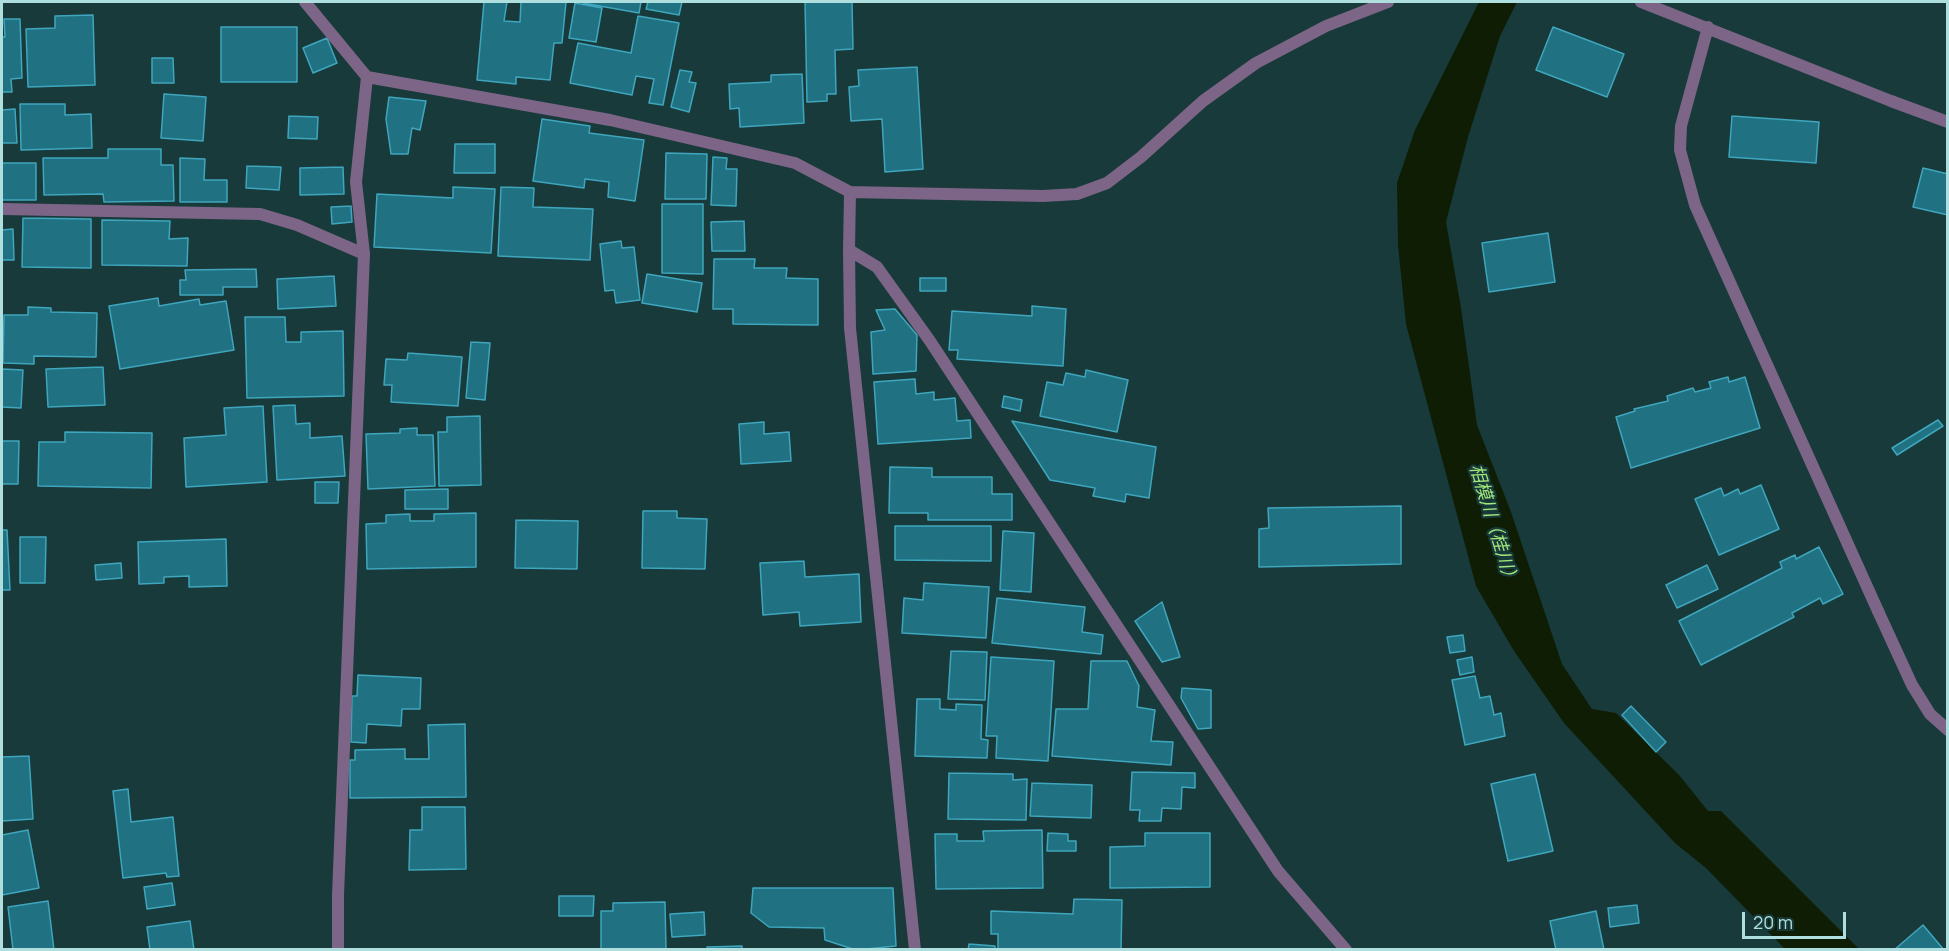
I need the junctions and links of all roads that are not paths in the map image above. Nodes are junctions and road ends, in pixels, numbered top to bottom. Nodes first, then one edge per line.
1 (305, 2) edge
2 (1388, 2) edge
3 (1641, 2) edge
4 (1371, 5) edge
5 (1708, 27) junction
6 (367, 77) junction
7 (1947, 122) edge
8 (850, 192) junction
9 (2, 208) edge
10 (849, 250) junction
11 (364, 254) junction
12 (1947, 730) edge
13 (338, 950) edge
14 (915, 950) edge
15 (1346, 950) edge

1 - 6 street
2 - 4 street
3 - 5 street
4 - 8 street
5 - 7 street
5 - 12 street
6 - 8 street
6 - 11 street
8 - 10 street
9 - 11 street
10 - 14 street
10 - 15 street
11 - 13 street

